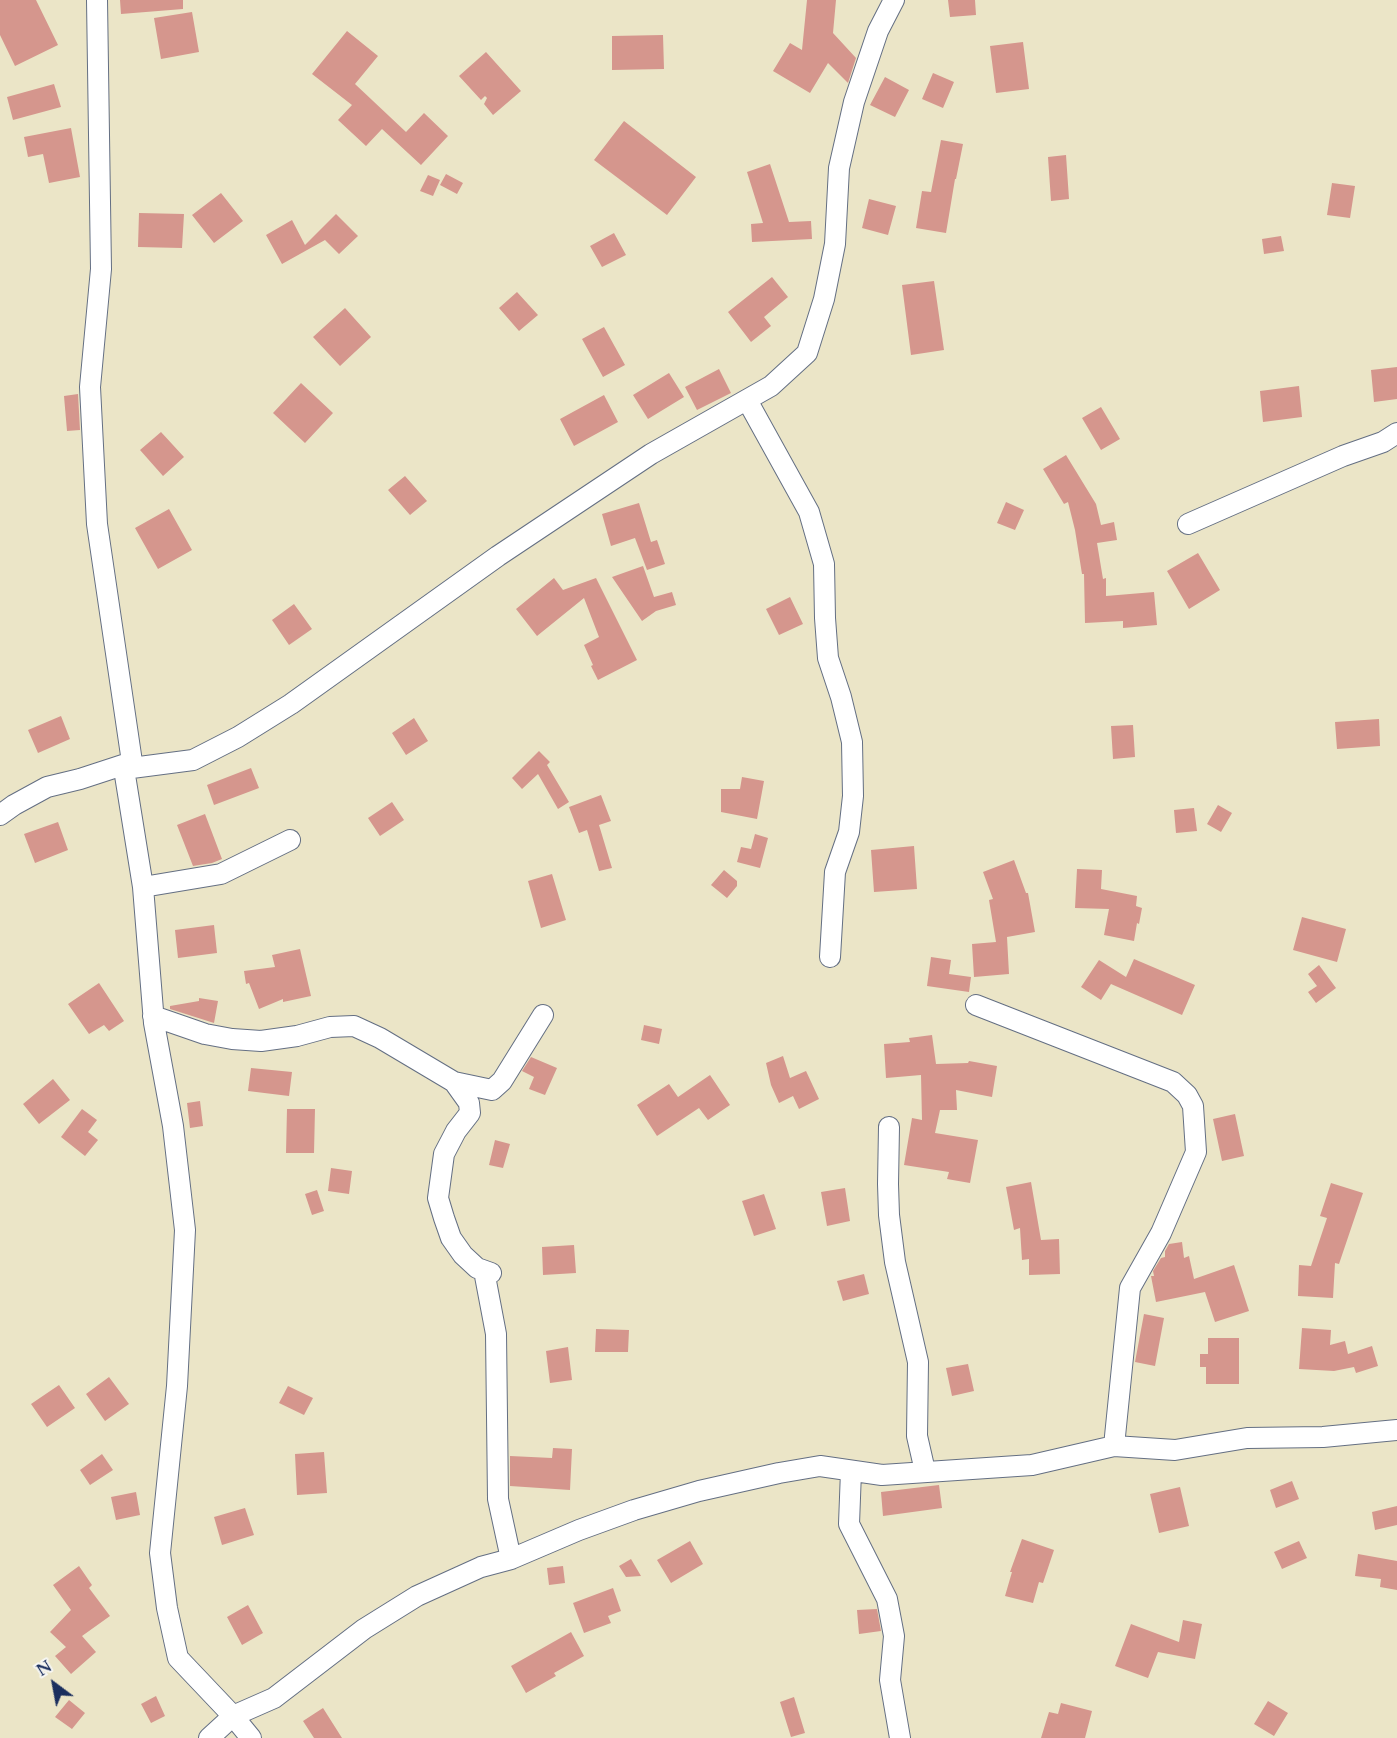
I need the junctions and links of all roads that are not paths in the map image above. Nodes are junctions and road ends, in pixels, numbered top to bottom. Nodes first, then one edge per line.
1 (97, 0) edge
2 (894, 0) edge
3 (747, 400) junction
4 (1397, 432) edge
5 (1188, 524) dead end
6 (128, 766) junction
7 (0, 815) edge
8 (290, 840) dead end
9 (143, 887) junction
10 (830, 957) dead end
11 (976, 1005) dead end
12 (153, 1016) junction
13 (543, 1016) dead end
14 (454, 1082) junction
15 (889, 1127) dead end
16 (1397, 1430) edge
17 (1114, 1446) junction
18 (851, 1471) junction
19 (925, 1471) junction
20 (511, 1559) junction
21 (233, 1716) junction
22 (209, 1738) edge
23 (251, 1738) edge
24 (900, 1738) edge

1 - 6 street
2 - 3 street
3 - 6 street
3 - 10 street
4 - 5 street
6 - 7 street
6 - 9 street
8 - 9 street
9 - 12 street
11 - 17 street
12 - 14 street
12 - 21 street
13 - 14 street
14 - 20 street
15 - 19 street
16 - 17 street
17 - 19 street
18 - 19 street
18 - 20 street
18 - 24 street
20 - 21 street
21 - 22 street
21 - 23 street

